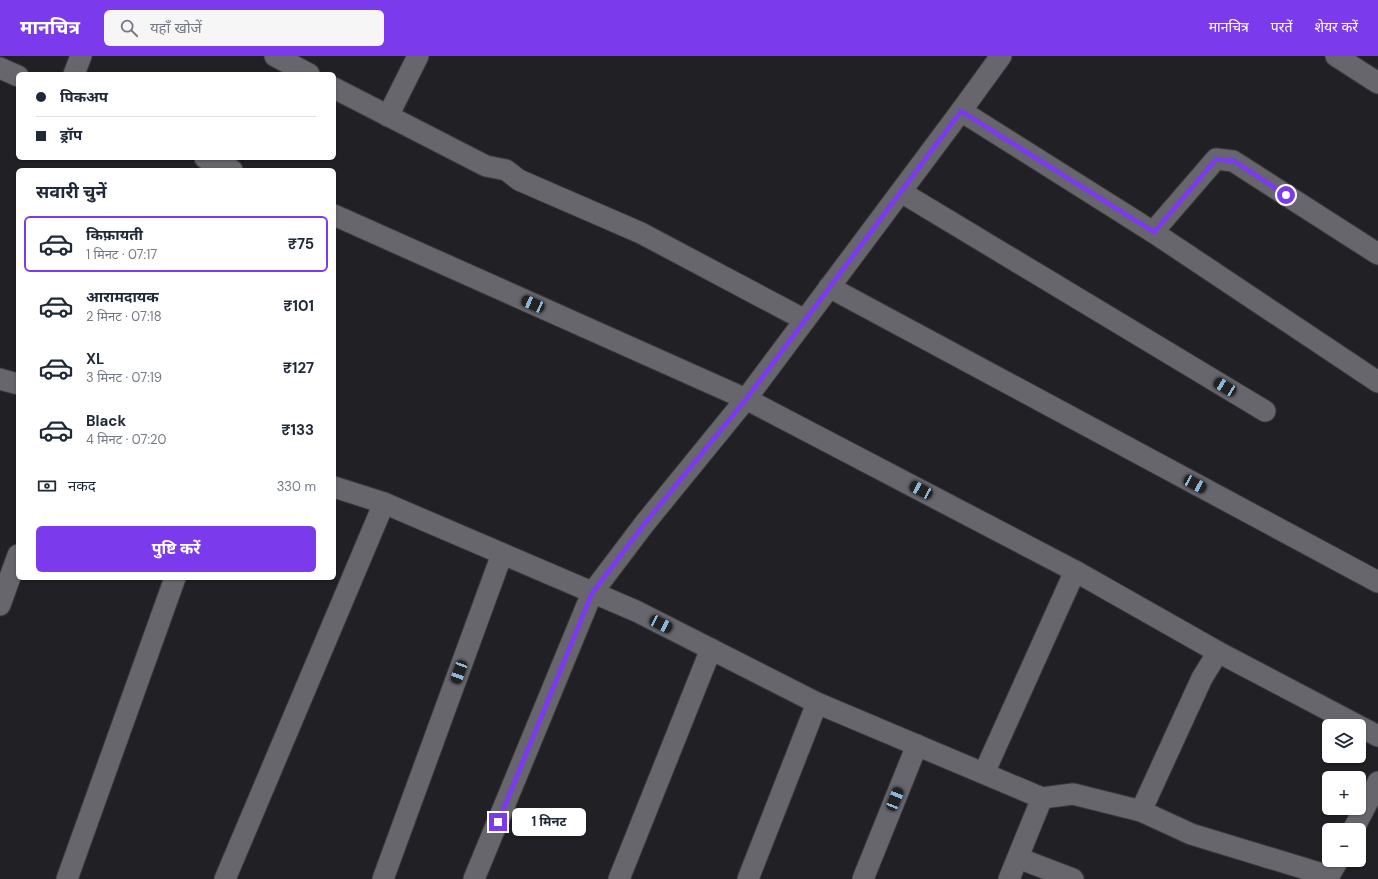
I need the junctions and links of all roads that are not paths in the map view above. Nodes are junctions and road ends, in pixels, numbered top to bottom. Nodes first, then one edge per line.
1 (81, 56) edge
2 (275, 56) edge
3 (418, 56) edge
4 (1001, 56) edge
5 (1336, 56) edge
6 (0, 68) edge
7 (75, 72) edge
8 (305, 72) edge
9 (16, 75) edge
10 (1378, 83) edge
11 (336, 89) edge
12 (961, 111) junction
13 (388, 116) junction
14 (210, 160) edge
15 (228, 168) edge
16 (901, 192) junction
17 (336, 216) edge
18 (1154, 232) junction
19 (1378, 254) edge
20 (829, 287) junction
21 (805, 320) junction
22 (0, 379) edge
23 (1378, 382) edge
24 (16, 383) edge
25 (746, 399) junction
26 (1265, 411) dead end
27 (336, 488) edge
28 (384, 503) junction
29 (502, 554) junction
30 (16, 560) edge
31 (1075, 571) junction
32 (174, 580) edge
33 (1378, 582) edge
34 (592, 593) junction
35 (0, 605) edge
36 (711, 650) junction
37 (1218, 652) junction
38 (817, 703) junction
39 (1378, 736) edge
40 (917, 745) junction
41 (984, 773) junction
42 (1378, 782) edge
43 (1042, 798) junction
44 (1141, 811) junction
45 (1357, 823) edge
46 (1018, 858) junction
47 (1334, 867) edge
48 (67, 879) edge
49 (225, 879) edge
50 (383, 879) edge
51 (474, 879) edge
52 (619, 879) edge
53 (748, 879) edge
54 (863, 879) edge
55 (1009, 879) edge
56 (1073, 879) edge

1 - 7 street
2 - 8 street
3 - 13 street
4 - 12 street
5 - 10 street
6 - 9 street
11 - 13 street
12 - 16 street
12 - 18 street
13 - 21 street
14 - 15 street
16 - 20 street
16 - 26 street
17 - 25 street
18 - 19 street
18 - 23 street
20 - 21 street
20 - 33 street
21 - 25 street
22 - 24 street
25 - 31 street
25 - 34 street
27 - 28 street
28 - 29 street
28 - 49 street
29 - 34 street
29 - 50 street
30 - 35 street
31 - 37 street
31 - 41 street
32 - 48 street
34 - 36 street
34 - 51 street
36 - 38 street
36 - 52 street
37 - 39 street
37 - 44 street
38 - 40 street
38 - 53 street
40 - 41 street
40 - 54 street
41 - 43 street
42 - 45 street
43 - 44 street
43 - 46 street
44 - 47 street
46 - 55 street
46 - 56 street

